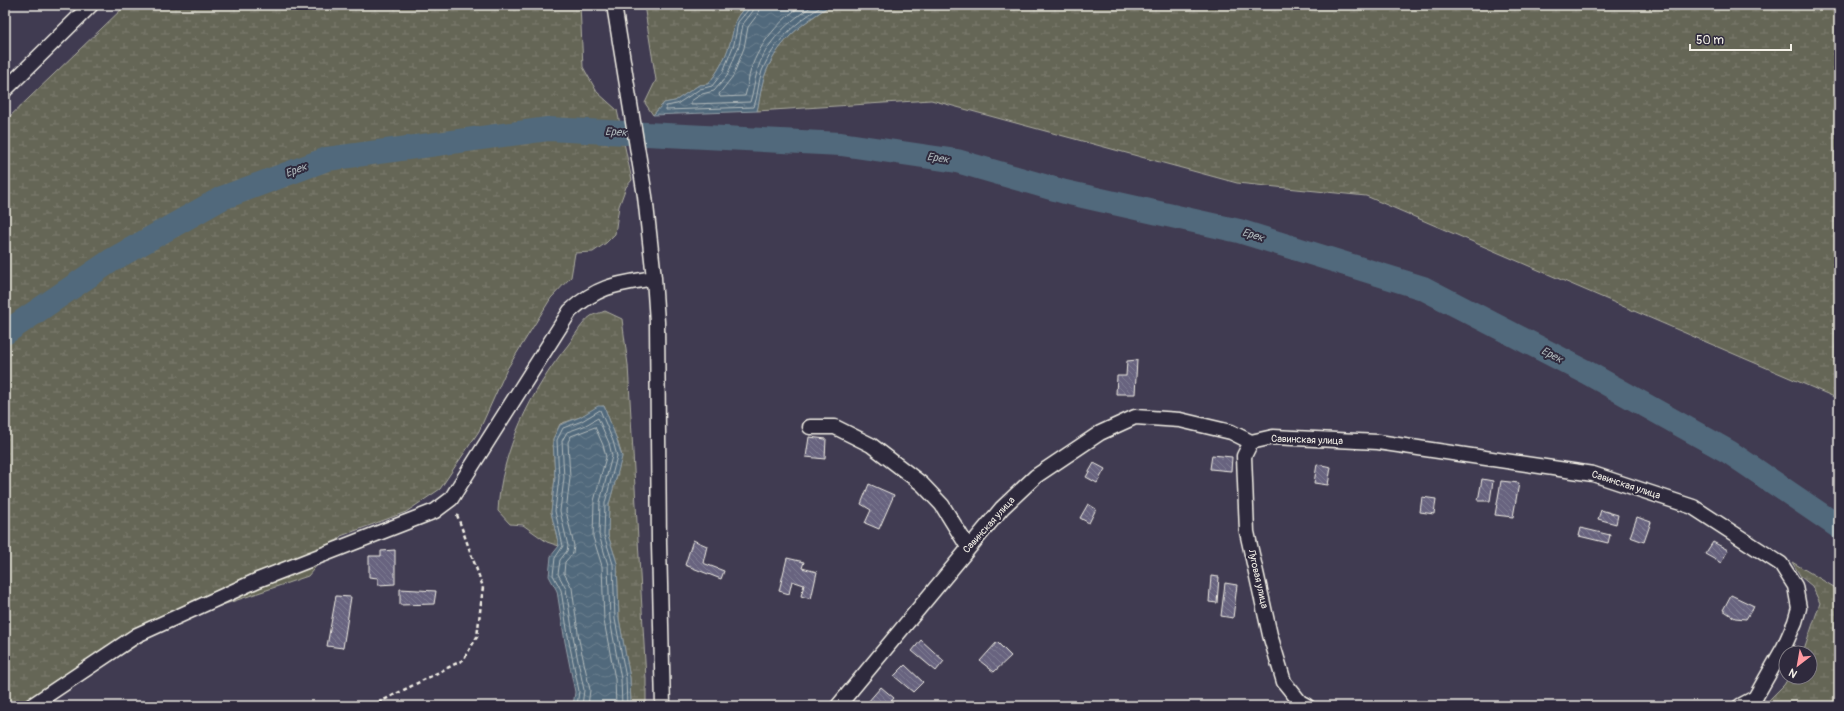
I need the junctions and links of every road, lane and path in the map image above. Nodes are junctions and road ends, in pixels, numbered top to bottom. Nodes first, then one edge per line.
1 (91, 5) edge
2 (614, 5) edge
3 (5, 90) edge
4 (654, 278) junction
5 (810, 427) dead end
6 (1251, 442) junction
7 (451, 499) junction
8 (968, 547) junction
9 (31, 706) edge
10 (372, 706) edge
11 (663, 706) edge
12 (838, 706) edge
13 (1307, 706) edge
14 (1740, 706) edge

1 - 3 street
2 - 4 street
4 - 7 street
4 - 11 street
5 - 8 street
6 - 8 street, Савинская улица
6 - 13 street, Луговая улица
6 - 14 street, Савинская улица
7 - 9 street
7 - 10 path
8 - 12 street, Савинская улица

